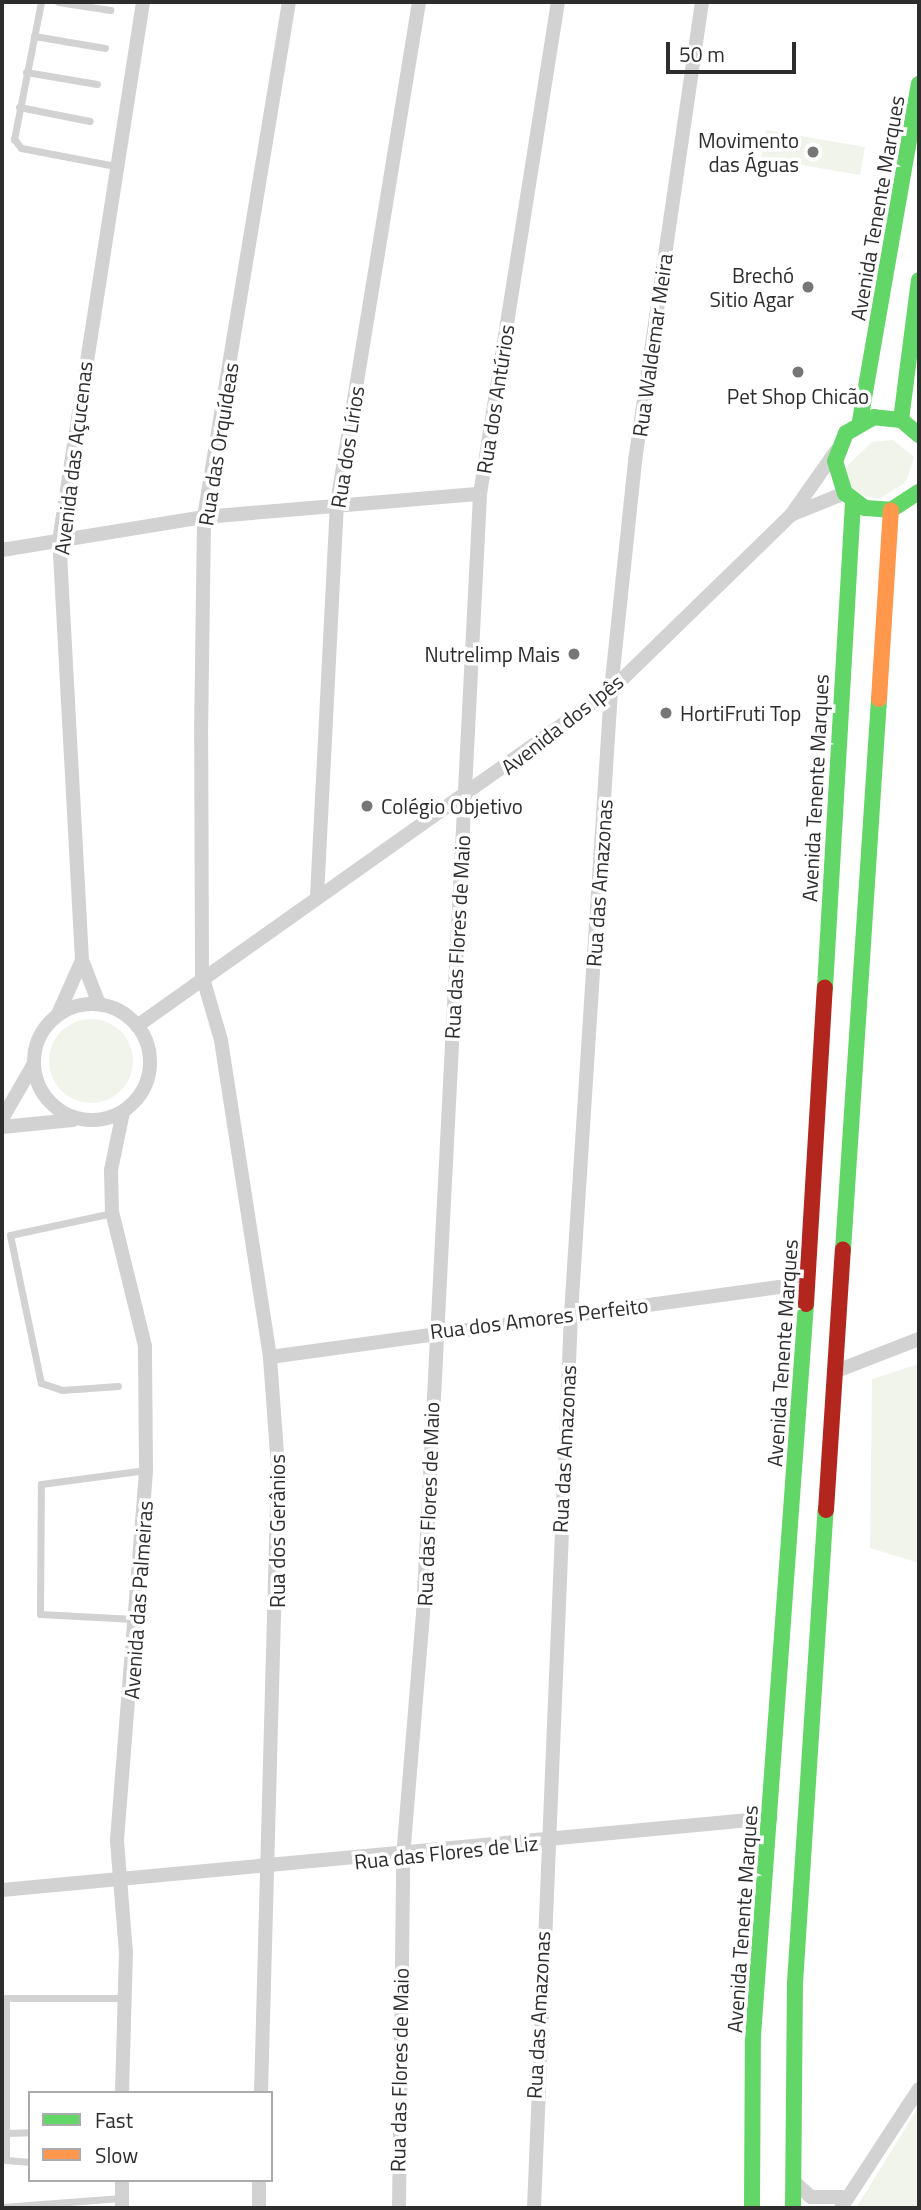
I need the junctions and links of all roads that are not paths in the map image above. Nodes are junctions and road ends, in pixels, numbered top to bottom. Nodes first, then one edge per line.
1 (41, 2) edge
2 (58, 2) edge
3 (142, 2) edge
4 (289, 2) edge
5 (419, 2) edge
6 (558, 2) edge
7 (702, 2) edge
8 (110, 10) dead end
9 (34, 36) junction
10 (104, 48) dead end
11 (26, 72) junction
12 (97, 84) dead end
13 (919, 84) edge
14 (19, 107) junction
15 (89, 121) dead end
16 (115, 166) junction
17 (919, 280) edge
18 (901, 420) junction
19 (860, 421) junction
20 (919, 435) edge
21 (837, 450) junction
22 (919, 492) edge
23 (480, 494) junction
24 (849, 497) junction
25 (337, 504) junction
26 (891, 510) junction
27 (792, 515) junction
28 (204, 517) junction
29 (59, 541) junction
30 (2, 550) edge
31 (611, 690) junction
32 (464, 799) junction
33 (317, 897) junction
34 (82, 960) junction
35 (202, 975) junction
36 (99, 1004) junction
37 (58, 1014) junction
38 (137, 1026) junction
39 (33, 1065) junction
40 (123, 1112) junction
41 (2, 1119) edge
42 (78, 1120) junction
43 (2, 1127) edge
44 (112, 1212) junction
45 (808, 1283) junction
46 (570, 1314) junction
47 (434, 1331) junction
48 (919, 1339) edge
49 (270, 1357) junction
50 (839, 1370) junction
51 (118, 1386) dead end
52 (146, 1470) junction
53 (138, 1619) junction
54 (771, 1818) junction
55 (547, 1841) junction
56 (403, 1857) junction
57 (268, 1870) junction
58 (121, 1878) junction
59 (2, 1890) edge
60 (124, 1998) junction
61 (919, 2089) edge
62 (122, 2091) edge
63 (261, 2091) edge
64 (28, 2132) edge
65 (6, 2133) junction
66 (28, 2162) edge
67 (791, 2178) junction
68 (122, 2182) edge
69 (259, 2182) edge
70 (752, 2202) edge
71 (792, 2202) edge
72 (122, 2203) edge
73 (844, 2203) edge
74 (2, 2207) edge
75 (259, 2208) edge
76 (398, 2208) edge
77 (534, 2208) edge
78 (765, 2208) edge
79 (777, 2208) edge

1 - 9 lane
2 - 8 lane
3 - 16 street, Avenida das Açucenas
4 - 28 street, Rua das Orquídeas
5 - 25 street, Rua dos Lírios
6 - 23 street, Rua dos Antúrios
7 - 31 street, Rua Waldemar Meira
9 - 10 lane
9 - 11 lane
11 - 12 lane
11 - 14 lane
13 - 19 main road, Avenida Tenente Marques
14 - 15 lane
14 - 16 lane
16 - 29 street, Avenida das Açucenas
17 - 18 main road
18 - 19 main road
18 - 20 main road
19 - 21 main road, Avenida Tenente Marques
21 - 24 main road, Avenida Tenente Marques
21 - 27 street, Avenida dos Ipês
22 - 26 main road
23 - 25 street
23 - 32 street, Rua dos Antúrios
24 - 26 main road
24 - 27 street, Avenida dos Ipês
24 - 45 main road, Avenida Tenente Marques
25 - 28 street
25 - 33 street, Rua dos Lírios
26 - 50 main road
27 - 31 street, Avenida dos Ipês
28 - 29 street
28 - 35 street, Rua das Orquídeas
29 - 30 street
29 - 34 street, Avenida das Açucenas
31 - 32 street, Avenida dos Ipês
31 - 46 street, Rua das Amazonas
32 - 33 street, Avenida dos Ipês
32 - 47 street, Rua das Flores de Maio
33 - 35 street, Avenida dos Ipês
34 - 36 street, Avenida das Açucenas
34 - 37 street, Avenida das Açucenas
35 - 38 street, Avenida dos Ipês
35 - 49 street, Rua dos Gerânios
36 - 37 street
36 - 38 street
37 - 39 street
38 - 40 street
39 - 41 street
39 - 42 street
40 - 42 street
40 - 44 street, Avenida das Palmeiras
42 - 43 street
44 - 51 lane
44 - 52 street, Avenida das Palmeiras
45 - 46 street, Rua dos Amores Perfeito
45 - 54 main road, Avenida Tenente Marques
46 - 47 street, Rua dos Amores Perfeito
46 - 55 street, Rua das Amazonas
47 - 49 street, Rua dos Amores Perfeito
47 - 56 street, Rua das Flores de Maio
48 - 50 street
49 - 57 street, Rua dos Gerânios
50 - 67 main road
52 - 53 street, Avenida das Palmeiras
52 - 53 lane
53 - 58 street, Avenida das Palmeiras
54 - 55 street, Rua das Flores de Liz
54 - 70 main road, Avenida Tenente Marques
55 - 56 street, Rua das Flores de Liz
55 - 77 street, Rua das Amazonas
56 - 57 street, Rua das Flores de Liz
56 - 76 street, Rua das Flores de Maio
57 - 58 street, Rua das Flores de Liz
57 - 63 street, Rua dos Gerânios
58 - 59 street, Rua das Flores de Liz
58 - 60 street, Avenida das Palmeiras
60 - 62 street, Avenida das Palmeiras
60 - 65 lane
61 - 73 street
64 - 65 lane
65 - 66 lane
67 - 71 main road
67 - 73 street
68 - 72 street
69 - 75 street
70 - 78 main road
71 - 79 main road
72 - 74 lane

